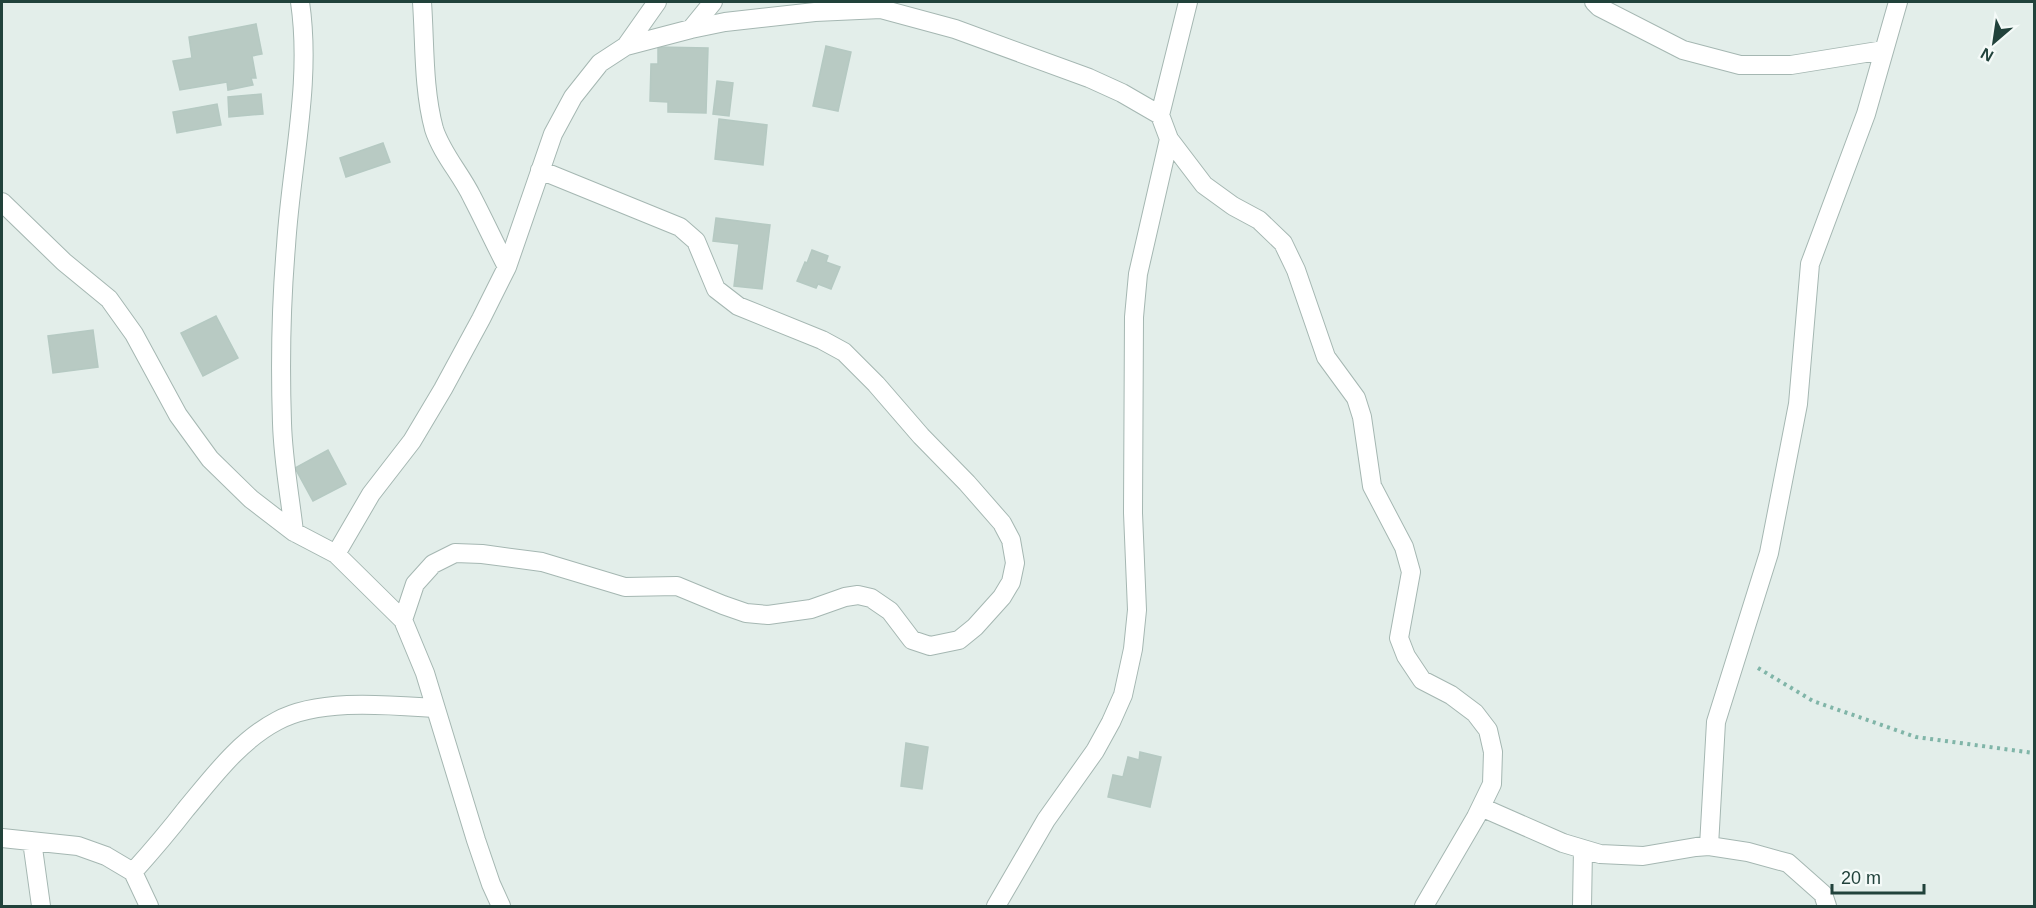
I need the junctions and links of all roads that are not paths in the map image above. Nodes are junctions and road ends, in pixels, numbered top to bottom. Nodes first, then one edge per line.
1 (300, 2) edge
2 (422, 2) edge
3 (657, 2) edge
4 (713, 2) edge
5 (1188, 2) edge
6 (1594, 2) edge
7 (1898, 2) edge
8 (691, 29) junction
9 (626, 46) junction
10 (1884, 50) junction
11 (1160, 116) junction
12 (1169, 139) junction
13 (540, 170) junction
14 (2, 202) edge
15 (507, 267) junction
16 (294, 532) junction
17 (336, 554) junction
18 (403, 620) junction
19 (435, 708) junction
20 (1481, 807) junction
21 (2, 838) edge
22 (32, 841) junction
23 (1709, 846) junction
24 (1583, 849) junction
25 (133, 872) junction
26 (40, 906) edge
27 (149, 906) edge
28 (501, 906) edge
29 (996, 906) edge
30 (1424, 906) edge
31 (1582, 906) edge
32 (1827, 906) edge

1 - 16 street
2 - 15 street
3 - 9 street
4 - 8 street
5 - 11 street
6 - 10 street
7 - 10 street
8 - 9 street
8 - 11 street
9 - 13 street
10 - 23 street
11 - 12 street
12 - 20 street
12 - 29 street
13 - 15 street
13 - 18 street
14 - 16 street
15 - 17 street
16 - 17 street
17 - 18 street
18 - 19 street
19 - 25 street
19 - 28 street
20 - 24 street
20 - 30 street
21 - 22 street
22 - 25 street
22 - 26 street
23 - 24 street
23 - 32 street
24 - 31 street
25 - 27 street

